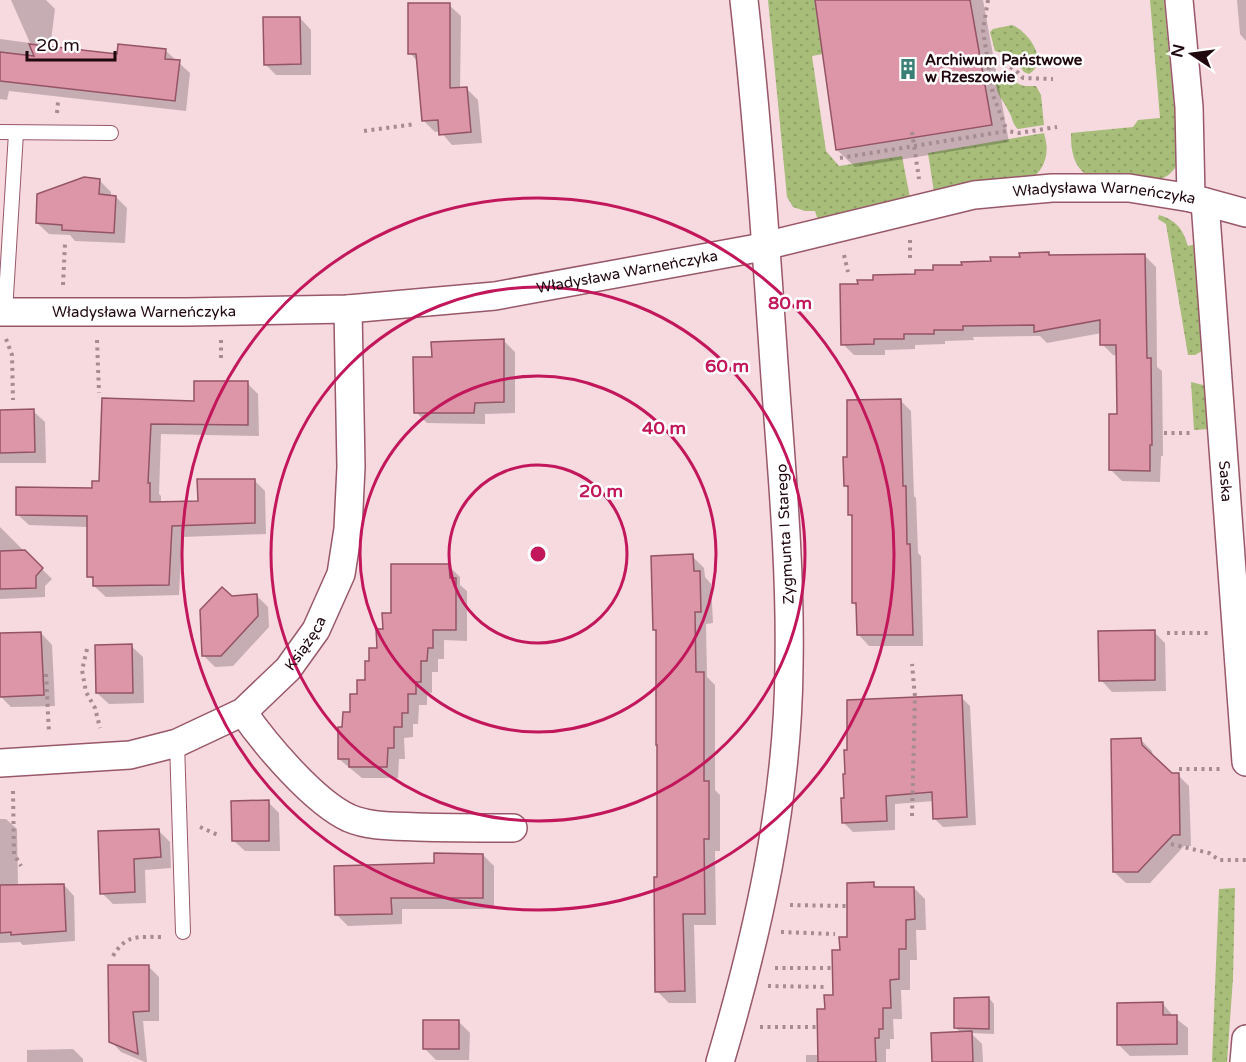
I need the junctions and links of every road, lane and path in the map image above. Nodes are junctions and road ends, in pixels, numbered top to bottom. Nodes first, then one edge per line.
1 (744, 0) edge
2 (988, 0) edge
3 (1179, 0) edge
4 (988, 64) junction
5 (1053, 79) dead end
6 (416, 124) dead end
7 (1057, 127) dead end
8 (364, 131) dead end
9 (1007, 131) junction
10 (0, 132) edge
11 (912, 132) dead end
12 (16, 133) junction
13 (111, 133) dead end
14 (914, 146) junction
15 (840, 158) dead end
16 (918, 176) dead end
17 (1198, 200) junction
18 (1246, 213) edge
19 (909, 230) dead end
20 (64, 244) dead end
21 (842, 245) dead end
22 (766, 246) junction
23 (910, 260) dead end
24 (848, 272) dead end
25 (348, 309) junction
26 (63, 313) junction
27 (4, 320) edge
28 (221, 332) dead end
29 (97, 337) dead end
30 (221, 361) dead end
31 (99, 393) dead end
32 (13, 400) dead end
33 (1167, 633) dead end
34 (1236, 633) junction
35 (87, 649) dead end
36 (912, 664) dead end
37 (46, 674) dead end
38 (243, 712) junction
39 (101, 732) dead end
40 (49, 736) dead end
41 (177, 743) junction
42 (7, 763) edge
43 (1236, 765) edge
44 (1179, 769) dead end
45 (912, 816) dead end
46 (513, 828) dead end
47 (1172, 844) dead end
48 (1246, 860) edge
49 (21, 866) dead end
50 (762, 901) junction
51 (846, 906) dead end
52 (755, 929) junction
53 (177, 934) joint
54 (835, 934) dead end
55 (113, 956) dead end
56 (834, 968) dead end
57 (744, 976) junction
58 (828, 987) dead end
59 (730, 1024) junction
60 (816, 1027) dead end
61 (1246, 1039) edge
62 (720, 1062) edge
63 (1244, 1062) edge

1 - 22 street, Zygmunta I Starego
2 - 4 path
3 - 17 street, Saska
4 - 5 path
4 - 9 path
6 - 8 path
7 - 9 path
9 - 14 path
10 - 12 lane
11 - 14 path
12 - 13 lane
12 - 27 lane
14 - 15 path
14 - 16 path
17 - 18 street, Władysława Warneńczyka
17 - 22 street, Władysława Warneńczyka
17 - 34 street, Saska
19 - 23 path
20 - 26 path
21 - 24 path
22 - 25 street, Władysława Warneńczyka
22 - 50 street, Zygmunta I Starego
25 - 26 street, Władysława Warneńczyka
25 - 38 street, Książęca
26 - 27 street, Władysława Warneńczyka
27 - 32 path
28 - 30 path
29 - 31 path
33 - 34 path
34 - 43 street, Saska
35 - 39 path
36 - 45 path
37 - 40 path
38 - 41 street, Książęca
38 - 46 street
41 - 42 street, Książęca
41 - 53 lane
42 - 49 path
43 - 44 path
47 - 48 path
50 - 51 path
50 - 52 street, Zygmunta I Starego
52 - 54 path
52 - 57 street, Zygmunta I Starego
53 - 55 path
56 - 57 path
57 - 58 path
57 - 59 street, Zygmunta I Starego
59 - 60 path
59 - 62 street, Zygmunta I Starego
61 - 63 street

